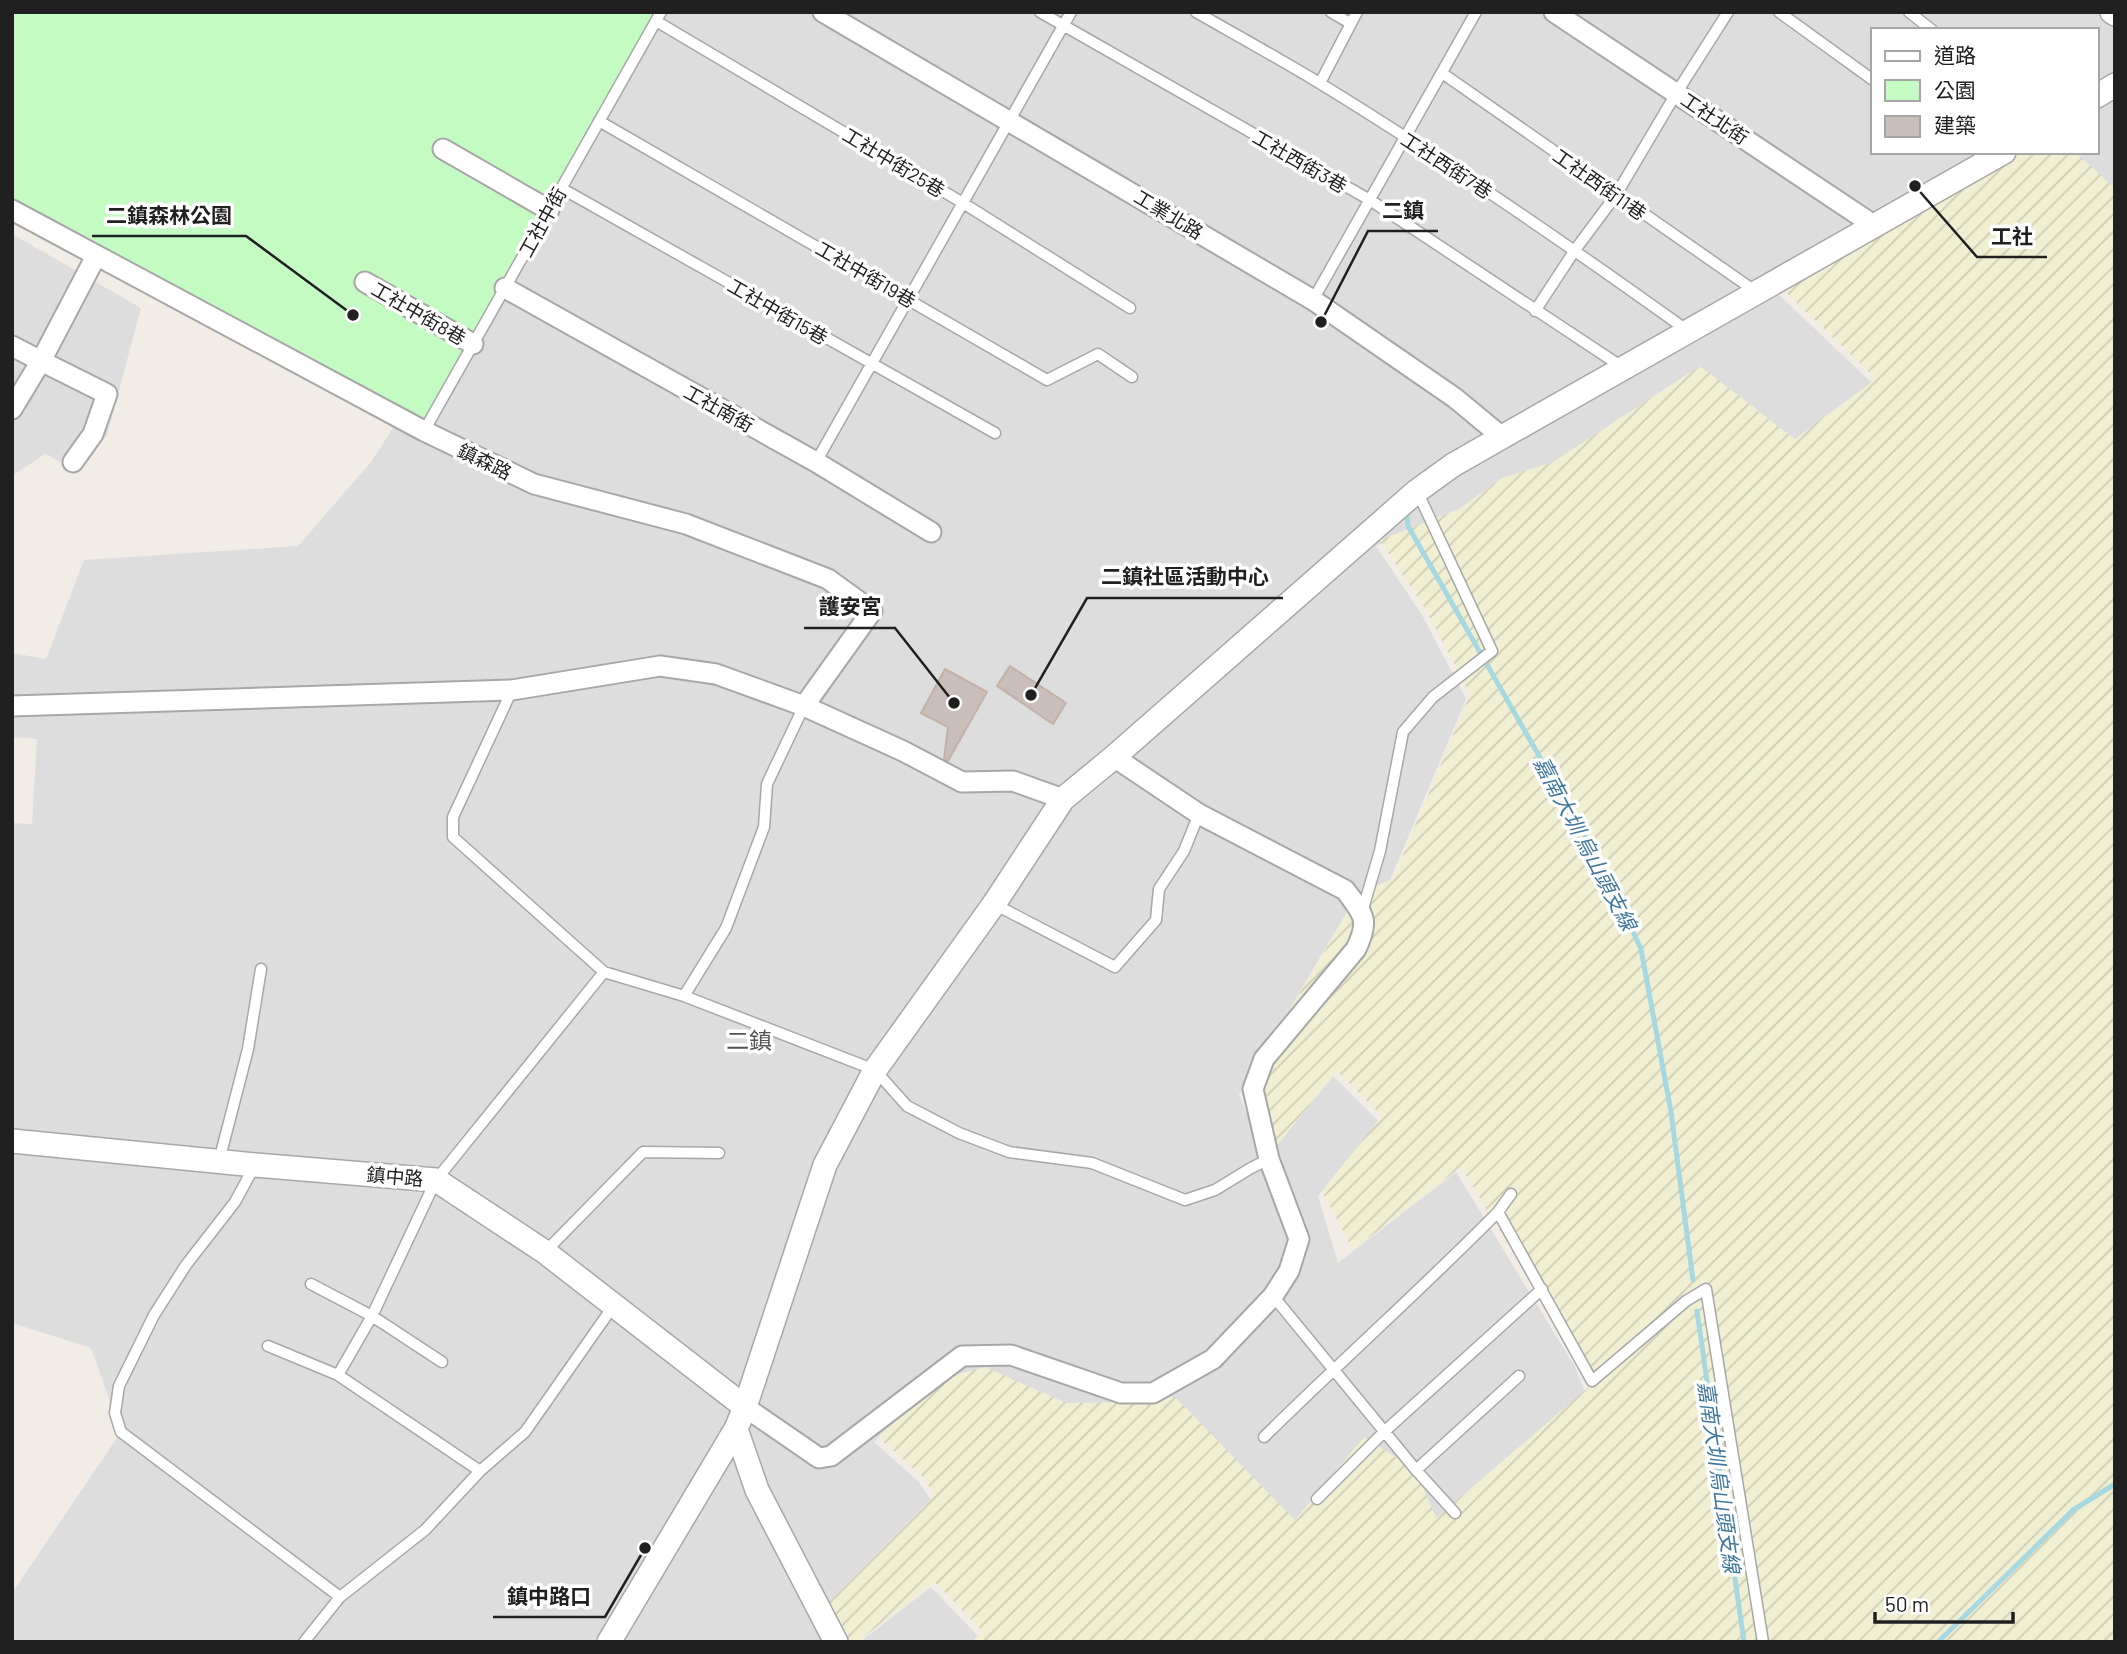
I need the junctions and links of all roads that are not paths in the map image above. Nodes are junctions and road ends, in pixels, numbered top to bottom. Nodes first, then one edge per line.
1 (823, 12) edge
2 (1040, 12) edge
3 (1071, 12) edge
4 (1196, 12) edge
5 (1331, 12) edge
6 (1357, 12) edge
7 (1476, 12) edge
8 (1554, 12) edge
9 (1728, 12) edge
10 (1779, 12) edge
11 (1909, 12) edge
12 (659, 17) edge
13 (1350, 23) junction
14 (1063, 26) junction
15 (1929, 28) edge
16 (1442, 73) junction
17 (1871, 79) edge
18 (1320, 83) junction
19 (2115, 85) edge
20 (1677, 92) junction
21 (2099, 95) edge
22 (1010, 120) junction
23 (599, 121) junction
24 (1405, 137) junction
25 (443, 149) dead end
26 (1990, 157) edge
27 (561, 188) junction
28 (1616, 195) junction
29 (1370, 200) junction
30 (963, 203) junction
31 (12, 210) edge
32 (549, 210) junction
33 (1875, 226) junction
34 (1575, 250) junction
35 (96, 256) junction
36 (365, 282) dead end
37 (505, 288) junction
38 (1758, 293) junction
39 (909, 298) junction
40 (1313, 300) junction
41 (1130, 307) dead end
42 (1535, 311) junction
43 (1688, 331) junction
44 (473, 344) junction
45 (12, 346) edge
46 (41, 361) junction
47 (872, 365) junction
48 (1623, 367) junction
49 (1132, 377) dead end
50 (12, 409) edge
51 (424, 431) junction
52 (995, 433) dead end
53 (1502, 437) junction
54 (816, 462) junction
55 (73, 463) dead end
56 (1417, 491) junction
57 (931, 532) dead end
58 (512, 690) junction
59 (12, 706) edge
60 (804, 706) junction
61 (1114, 757) junction
62 (1063, 799) junction
63 (1199, 814) junction
64 (994, 904) junction
65 (1362, 912) junction
66 (261, 969) dead end
67 (604, 972) junction
68 (684, 996) junction
69 (874, 1070) junction
70 (12, 1141) edge
71 (719, 1153) dead end
72 (1269, 1159) junction
73 (219, 1161) junction
74 (255, 1165) junction
75 (436, 1180) junction
76 (1511, 1194) dead end
77 (1499, 1212) junction
78 (545, 1252) junction
79 (311, 1284) dead end
80 (1542, 1289) junction
81 (1273, 1296) junction
82 (615, 1304) junction
83 (372, 1316) junction
84 (268, 1346) dead end
85 (442, 1362) dead end
86 (1332, 1369) junction
87 (338, 1374) junction
88 (1519, 1376) dead end
89 (745, 1407) junction
90 (736, 1429) junction
91 (1385, 1431) junction
92 (1264, 1437) dead end
93 (1416, 1470) junction
94 (480, 1471) junction
95 (1317, 1499) dead end
96 (1455, 1513) dead end
97 (340, 1597) junction
98 (304, 1642) edge
99 (609, 1642) edge
100 (836, 1642) edge
101 (1763, 1642) edge

1 - 22 street, 工業北路
2 - 14 lane, 工社西街3巷
3 - 14 lane
4 - 18 lane, 工社西街7巷
5 - 13 lane
6 - 13 lane
7 - 16 lane
8 - 20 street, 工社北街
9 - 20 lane
10 - 17 lane
11 - 15 lane
12 - 23 lane, 工社中街
12 - 30 lane, 工社中街25巷
13 - 18 lane
14 - 22 lane
14 - 29 lane, 工社西街3巷
16 - 24 lane
16 - 28 lane, 工社西街11巷
18 - 24 lane, 工社西街7巷
19 - 21 street
20 - 28 lane
20 - 33 street, 工社北街
22 - 30 lane
22 - 40 street, 工業北路
23 - 27 lane, 工社中街
23 - 39 lane, 工社中街19巷
24 - 29 lane
24 - 34 lane, 工社西街7巷
25 - 32 street
26 - 33 street
27 - 32 lane, 工社中街
27 - 47 lane, 工社中街15巷
28 - 34 lane
28 - 38 lane, 工社西街11巷
29 - 40 lane
29 - 42 lane, 工社西街3巷
30 - 39 lane
30 - 41 lane, 工社中街25巷
31 - 35 street, 鎮森路
32 - 37 lane, 工社中街
33 - 38 street
34 - 42 lane
34 - 43 lane, 工社西街7巷
35 - 46 street
35 - 51 street, 鎮森路
36 - 44 street, 工社中街8巷
37 - 44 lane, 工社中街
37 - 54 street, 工社南街
38 - 43 street
39 - 47 lane
39 - 49 lane, 工社中街19巷
40 - 53 street, 工業北路
42 - 48 lane, 工社西街3巷
43 - 48 street
44 - 51 lane, 工社中街
45 - 46 street
46 - 50 street
46 - 55 street
47 - 52 lane, 工社中街15巷
47 - 54 lane
48 - 53 street
51 - 60 street, 鎮森路
53 - 56 street
54 - 57 street, 工社南街
56 - 61 street
56 - 65 lane
58 - 59 street
58 - 60 street
58 - 67 lane
60 - 62 street
60 - 68 lane
61 - 62 street
61 - 63 street
62 - 64 street
63 - 64 lane
63 - 65 street
64 - 69 street
65 - 72 street
66 - 73 lane
67 - 68 lane
67 - 75 lane
68 - 69 lane
69 - 72 lane
69 - 89 street
70 - 73 street, 鎮中路
71 - 78 lane
72 - 81 street
73 - 74 street, 鎮中路
74 - 75 street, 鎮中路
74 - 97 lane
75 - 78 street, 鎮中路
75 - 83 lane
76 - 77 lane
77 - 80 lane
77 - 86 lane
78 - 82 street, 鎮中路
79 - 83 lane
80 - 91 lane
80 - 101 lane
81 - 86 lane
81 - 89 street
82 - 89 street, 鎮中路
82 - 94 lane
83 - 85 lane
83 - 87 lane
84 - 87 lane
86 - 91 lane
86 - 92 lane
87 - 94 lane
88 - 93 lane
89 - 90 street
90 - 99 street
90 - 100 street
91 - 93 lane
91 - 95 lane
93 - 96 lane
94 - 97 lane
97 - 98 lane

